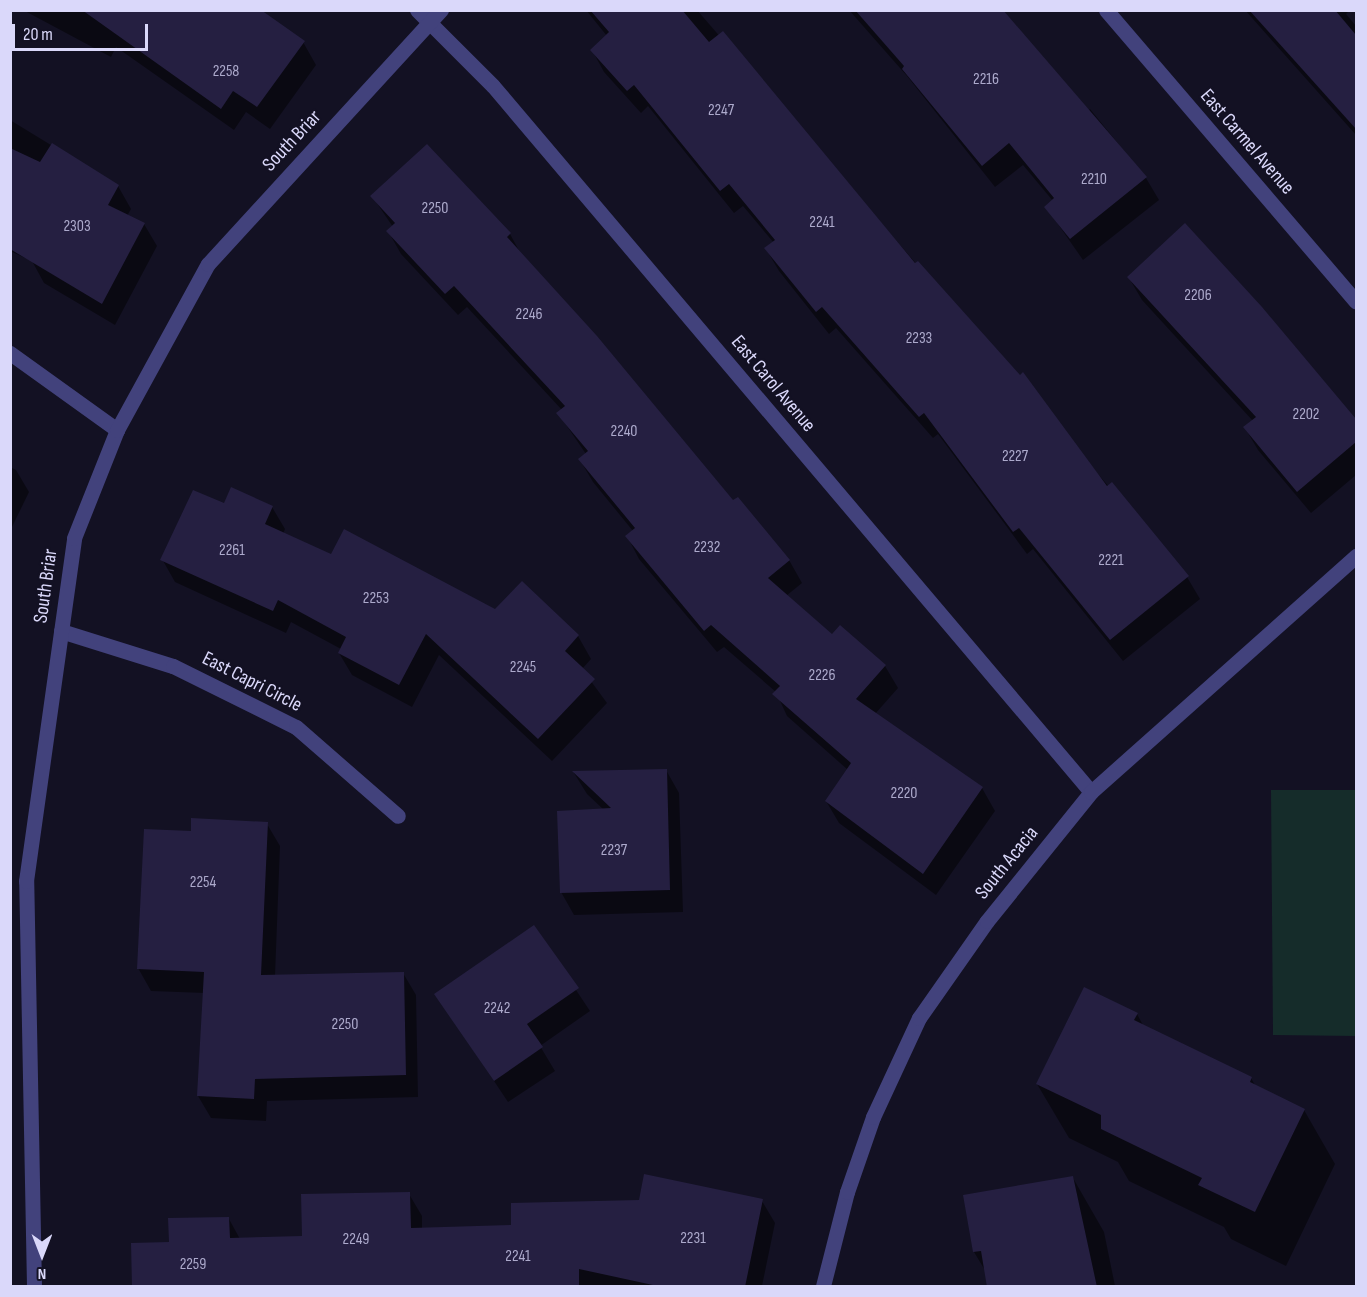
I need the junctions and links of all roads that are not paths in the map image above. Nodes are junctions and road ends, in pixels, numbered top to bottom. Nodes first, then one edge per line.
1 (417, 10) edge
2 (1106, 10) edge
3 (436, 16) edge
4 (1356, 302) edge
5 (10, 353) edge
6 (117, 430) junction
7 (1356, 556) edge
8 (61, 631) junction
9 (1091, 792) junction
10 (398, 816) dead end
11 (10, 880) edge
12 (26, 880) junction
13 (34, 1287) edge
14 (823, 1287) edge

1 - 3 street, East Carol Avenue
2 - 4 street, East Carmel Avenue
3 - 6 street, South Briar
3 - 9 street, East Carol Avenue
5 - 6 street
6 - 8 street, South Briar
7 - 9 street, South Acacia
8 - 10 street, East Capri Circle
8 - 12 street, South Briar
9 - 14 street, South Acacia
11 - 12 street
12 - 13 street, South Briar

